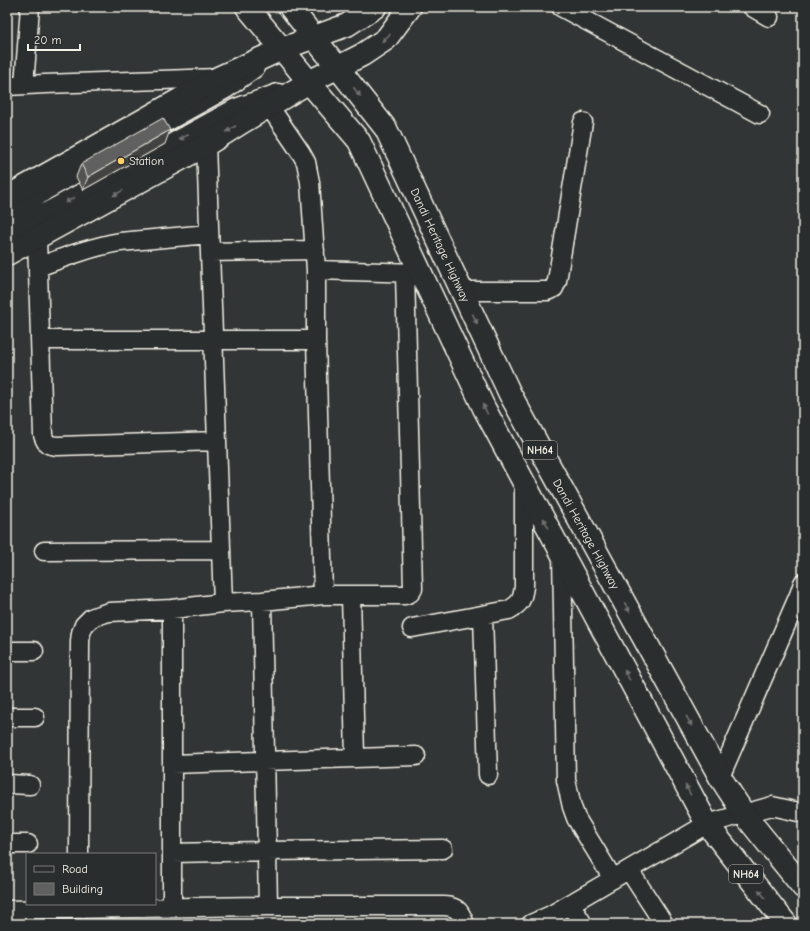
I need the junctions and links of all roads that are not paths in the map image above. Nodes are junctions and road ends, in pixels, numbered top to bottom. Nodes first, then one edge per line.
1 (30, 7) edge
2 (247, 7) edge
3 (290, 7) edge
4 (375, 7) edge
5 (410, 7) edge
6 (562, 7) edge
7 (752, 7) edge
8 (769, 17) dead end
9 (314, 37) junction
10 (282, 49) junction
11 (338, 67) junction
12 (218, 78) junction
13 (309, 82) junction
14 (16, 86) edge
15 (269, 106) junction
16 (760, 114) dead end
17 (583, 122) dead end
18 (206, 145) junction
19 (7, 197) edge
20 (7, 217) edge
21 (7, 232) edge
22 (37, 238) junction
23 (210, 243) junction
24 (315, 250) junction
25 (7, 254) edge
26 (38, 267) junction
27 (316, 270) junction
28 (413, 273) junction
29 (462, 291) junction
30 (40, 340) junction
31 (213, 340) junction
32 (316, 340) junction
33 (217, 441) junction
34 (524, 484) junction
35 (221, 550) junction
36 (44, 551) dead end
37 (562, 553) junction
38 (802, 591) edge
39 (323, 595) junction
40 (351, 595) junction
41 (262, 601) junction
42 (223, 603) junction
43 (172, 609) junction
44 (483, 615) junction
45 (412, 628) dead end
46 (7, 651) edge
47 (34, 651) dead end
48 (7, 717) edge
49 (35, 717) dead end
50 (416, 756) dead end
51 (355, 758) junction
52 (265, 761) junction
53 (172, 764) junction
54 (488, 775) dead end
55 (720, 777) junction
56 (7, 784) edge
57 (30, 784) dead end
58 (803, 813) edge
59 (744, 814) junction
60 (707, 824) junction
61 (7, 844) edge
62 (28, 844) dead end
63 (442, 849) dead end
64 (267, 851) junction
65 (79, 853) edge
66 (172, 853) junction
67 (629, 870) junction
68 (613, 879) junction
69 (803, 887) edge
70 (570, 904) junction
71 (268, 906) junction
72 (172, 907) junction
73 (7, 910) edge
74 (79, 912) edge
75 (465, 924) edge
76 (531, 924) edge
77 (583, 924) edge
78 (664, 924) edge
79 (786, 924) edge

1 - 14 street
2 - 10 main road, NH64
3 - 9 main road, Dandi Heritage Highway / NH64
4 - 9 main road
5 -> 11 main road
6 - 16 street
7 - 8 street
9 - 10 main road
9 - 11 main road, Dandi Heritage Highway / NH64
10 - 12 main road
10 - 13 main road, NH64
10 - 20 street
11 - 13 main road
11 -> 29 main road, Dandi Heritage Highway / NH64
12 - 14 street
12 - 19 main road
13 - 15 main road
13 -> 21 street
13 - 28 main road, NH64
15 -> 18 main road
15 - 24 street
17 - 29 street
18 -> 22 main road
18 - 23 street
22 - 25 main road
22 - 26 street
23 - 24 street
23 - 26 street
23 - 31 street
24 - 27 street
26 - 30 street
27 - 28 street
27 - 32 street
34 -> 28 main road, NH64
28 - 40 street
29 -> 55 main road, Dandi Heritage Highway / NH64
30 - 31 street
30 - 33 street
31 - 32 street
31 - 33 street
32 - 39 street
33 - 35 street
37 -> 34 main road, NH64
34 - 44 street
35 - 36 street
35 - 42 street
60 -> 37 main road, NH64
37 - 68 street
38 - 55 street
39 - 40 street
39 - 41 street
40 - 51 street
41 - 42 street
41 - 52 street
42 - 43 street
43 - 53 street
43 - 65 street
44 - 45 street
44 - 54 street
46 - 47 street
48 - 49 street
50 - 51 street
51 - 52 street
52 - 53 street
52 - 64 street
53 - 66 street
55 - 59 main road, Dandi Heritage Highway / NH64
56 - 57 street
58 - 59 street
59 - 60 street
59 - 69 main road, Dandi Heritage Highway / NH64
60 - 67 street
79 -> 60 main road, NH64
61 - 62 street
63 - 64 street
64 - 66 street
64 - 71 street
66 - 72 street
67 - 68 street
67 - 78 street
68 - 70 street
70 - 76 street
70 - 77 street
71 - 72 street
71 - 75 street
72 - 74 street
73 - 74 street

